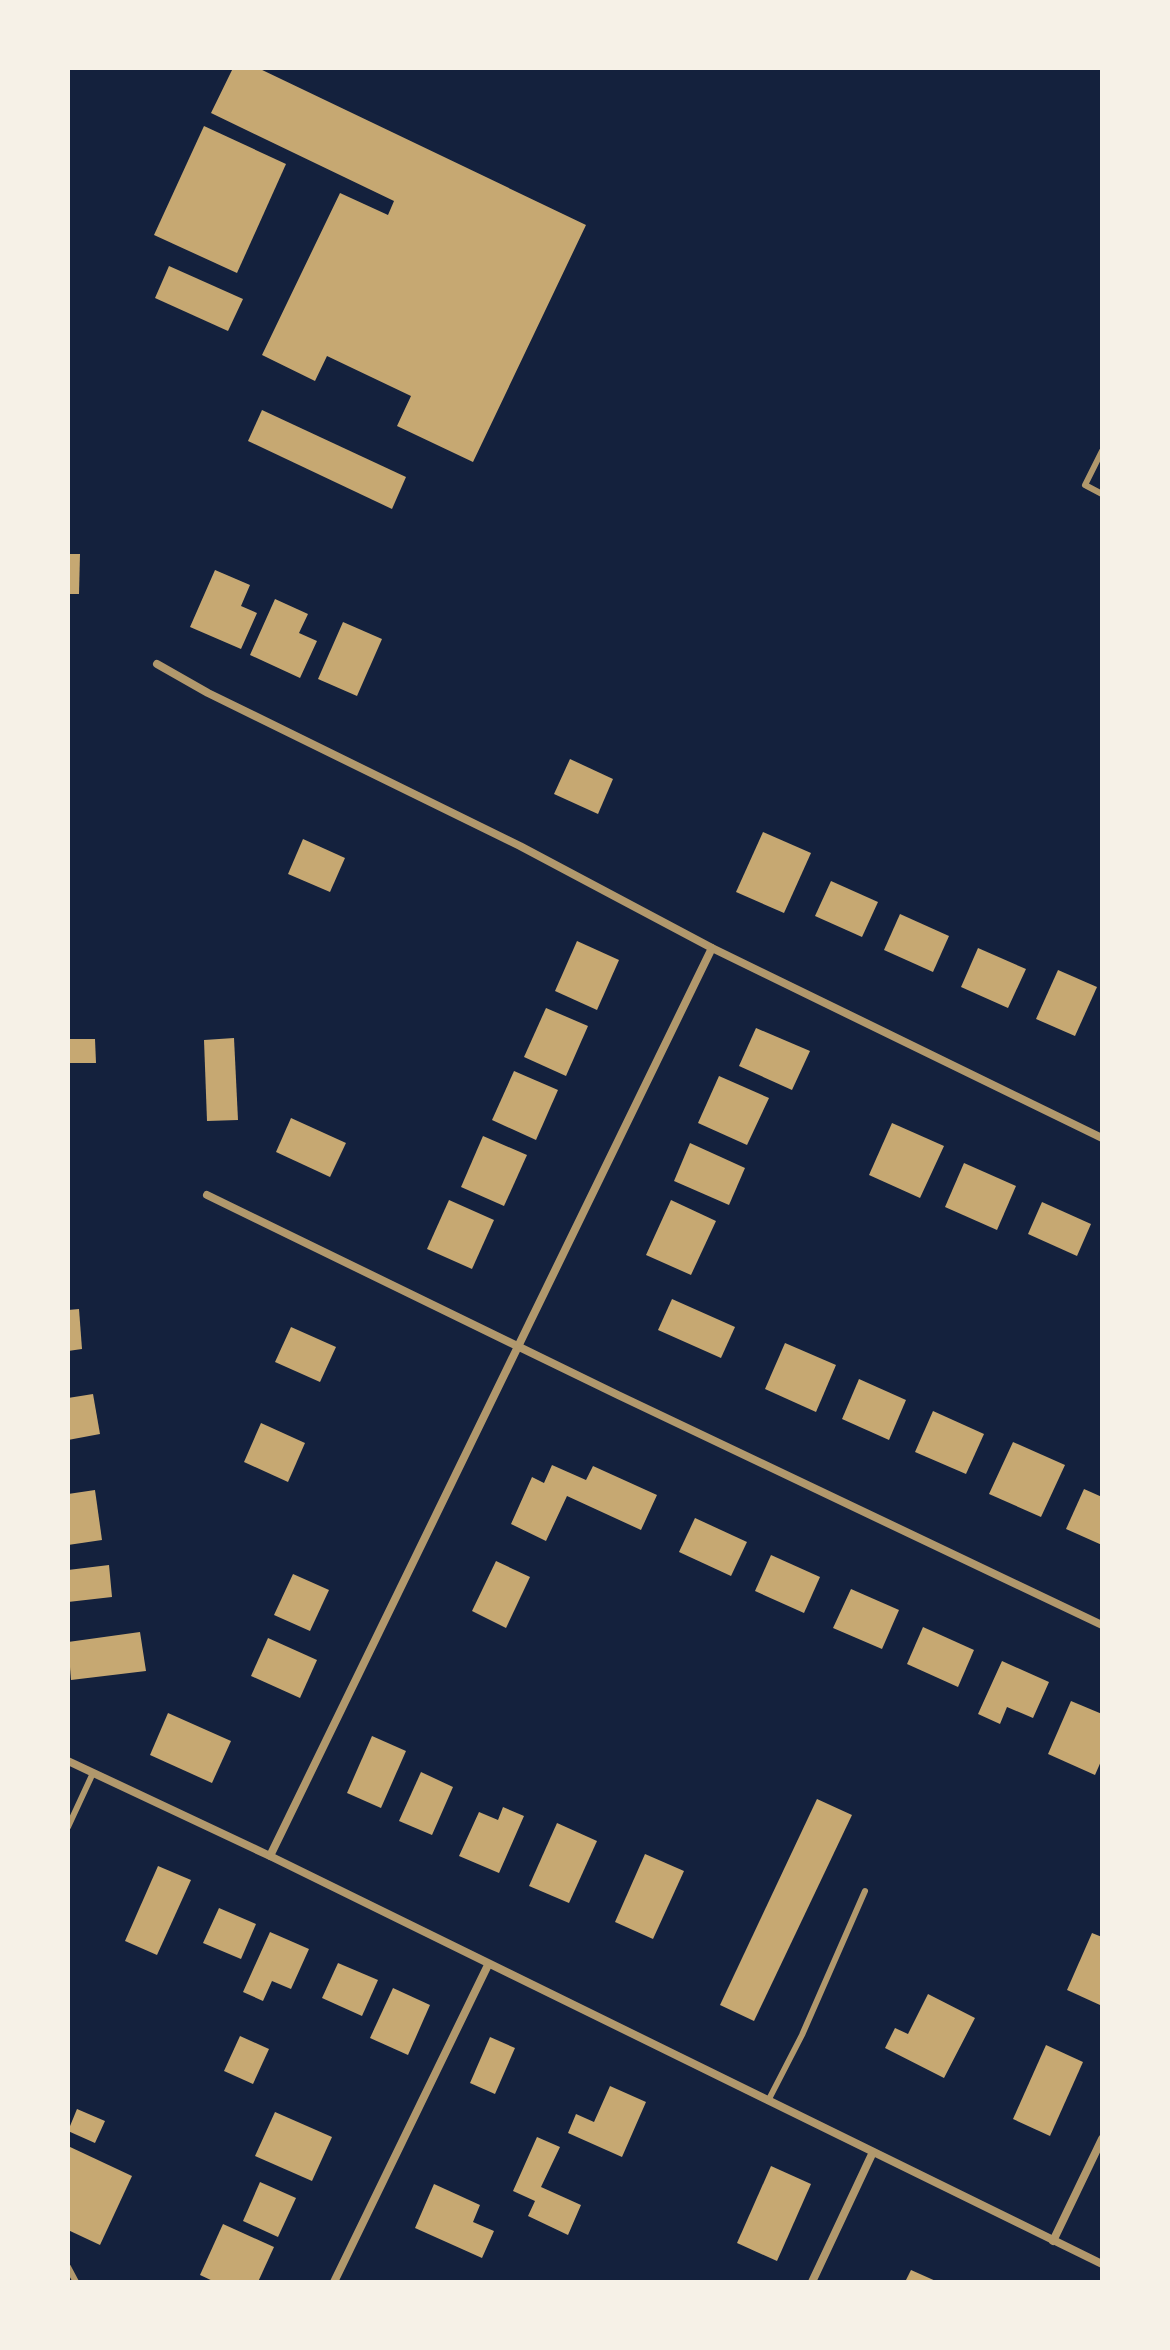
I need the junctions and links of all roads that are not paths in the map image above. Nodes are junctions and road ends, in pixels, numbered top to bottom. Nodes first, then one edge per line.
1 (1102, 451) edge
2 (1102, 494) edge
3 (157, 664) dead end
4 (712, 948) junction
5 (1102, 1138) edge
6 (207, 1195) dead end
7 (518, 1345) junction
8 (1102, 1625) edge
9 (68, 1761) edge
10 (93, 1773) junction
11 (68, 1827) edge
12 (270, 1856) junction
13 (865, 1891) dead end
14 (488, 1965) junction
15 (768, 2101) junction
16 (1102, 2139) edge
17 (873, 2152) junction
18 (1053, 2241) junction
19 (1102, 2264) edge
20 (68, 2267) edge
21 (76, 2282) edge
22 (334, 2282) edge
23 (812, 2282) edge

1 - 2 lane
3 - 4 street
4 - 5 street
4 - 7 street
6 - 7 street
7 - 8 street
7 - 12 street
9 - 10 street
10 - 11 lane
10 - 12 street
12 - 14 street
13 - 15 lane
14 - 15 street
14 - 22 street
15 - 17 street
16 - 18 street
17 - 18 street
17 - 23 street
18 - 19 street
20 - 21 lane

